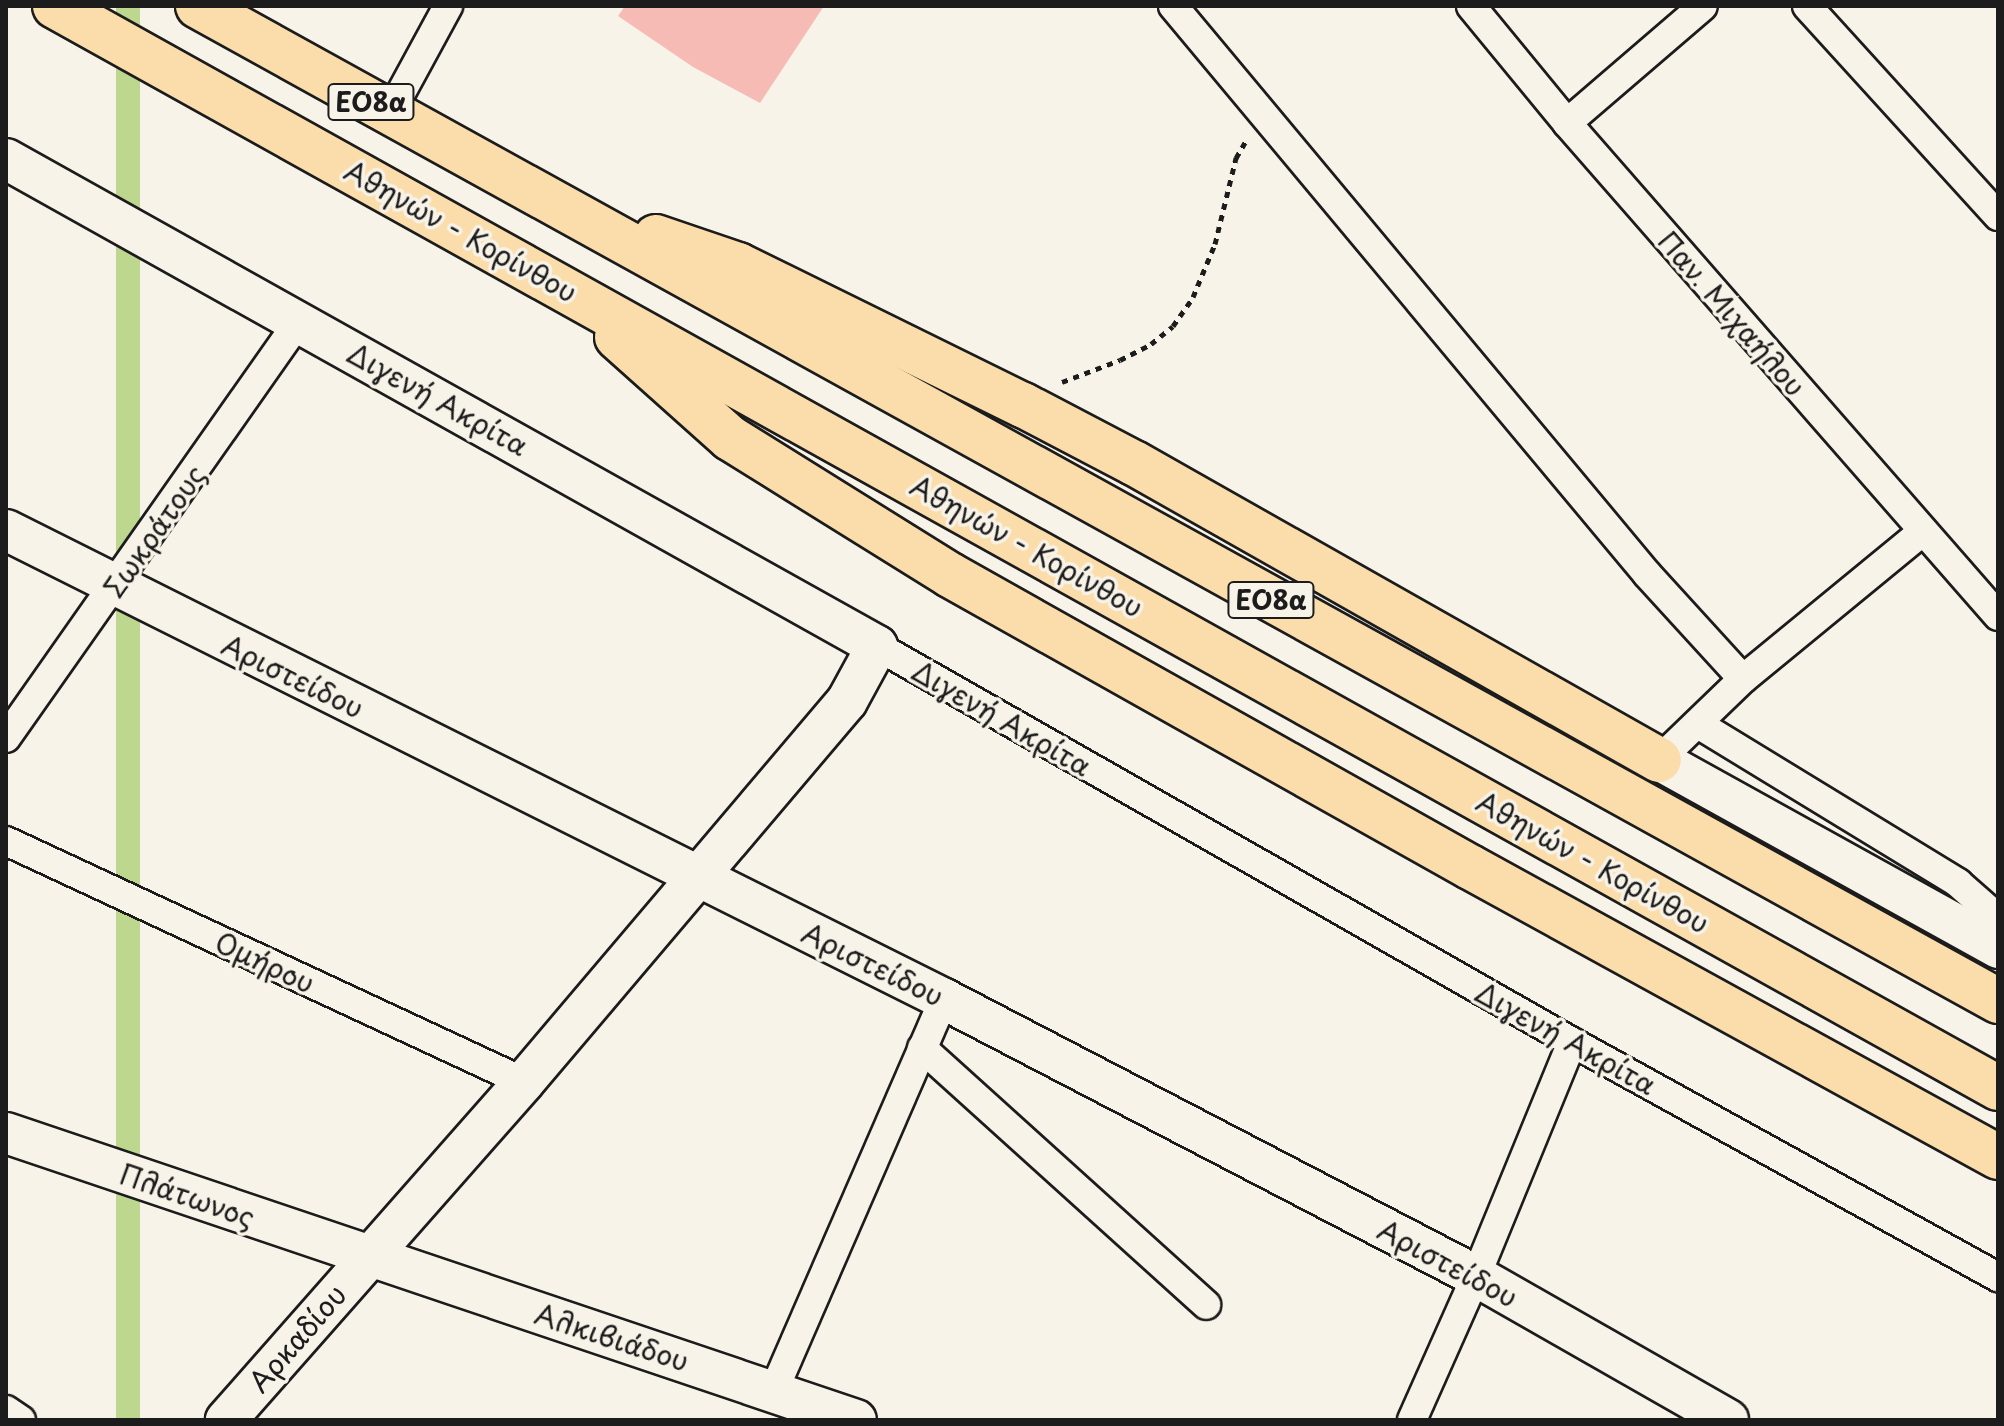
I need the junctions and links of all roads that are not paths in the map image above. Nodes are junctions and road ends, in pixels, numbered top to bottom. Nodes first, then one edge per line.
1 (55, 6) edge
2 (198, 6) edge
3 (448, 6) edge
4 (1173, 6) edge
5 (1471, 6) edge
6 (1703, 6) edge
7 (1807, 6) edge
8 (390, 113) junction
9 (1567, 123) junction
10 (6, 159) edge
11 (544, 198) junction
12 (1998, 216) edge
13 (557, 283) junction
14 (299, 321) junction
15 (6, 530) edge
16 (1922, 532) junction
17 (115, 588) junction
18 (1998, 616) edge
19 (877, 646) junction
20 (1743, 679) junction
21 (1698, 724) junction
22 (6, 738) edge
23 (1659, 760) junction
24 (6, 841) edge
25 (697, 876) junction
26 (1998, 918) edge
27 (1998, 948) edge
28 (944, 999) junction
29 (1998, 1001) edge
30 (1572, 1042) junction
31 (922, 1048) junction
32 (524, 1082) junction
33 (1998, 1088) edge
34 (6, 1133) edge
35 (1998, 1157) edge
36 (368, 1256) junction
37 (1476, 1276) junction
38 (1998, 1277) edge
39 (1206, 1305) dead end
40 (774, 1390) junction
41 (6, 1410) edge
42 (21, 1420) edge
43 (226, 1420) edge
44 (856, 1420) edge
45 (1412, 1420) edge
46 (1728, 1420) edge

1 - 13 highway, Αθηνών - Κορίνθου / ΕΟ8α
2 - 8 highway, ΕΟ8α
3 - 8 street
4 - 20 street
5 - 9 street, Παν. Μιχαήλου
6 - 9 street
7 - 12 street
8 - 11 highway, ΕΟ8α
9 - 16 street, Παν. Μιχαήλου
10 - 14 street, Διγενή Ακρίτα
11 - 23 highway
11 - 29 highway, ΕΟ8α
13 - 33 highway, Αθηνών - Κορίνθου / ΕΟ8α
13 - 35 highway
14 - 17 street, Σωκράτους
14 - 19 street, Διγενή Ακρίτα
15 - 17 street, Αριστείδου
16 - 18 street, Παν. Μιχαήλου
16 - 20 street
17 - 22 street, Σωκράτους
17 - 25 street, Αριστείδου
19 - 25 street, Αρκαδίου
19 - 30 street, Διγενή Ακρίτα
20 - 21 street
21 - 23 street
21 - 26 street
23 - 27 street
24 - 32 street, Ομήρου
25 - 28 street, Αριστείδου
25 - 32 street, Αρκαδίου
28 - 31 street
28 - 37 street, Αριστείδου
30 - 37 street
30 - 38 street, Διγενή Ακρίτα
31 - 39 street
31 - 40 street
32 - 36 street, Αρκαδίου
34 - 36 street, Πλάτωνος
36 - 40 street, Αλκιβιάδου
36 - 43 street, Αρκαδίου
37 - 45 street
37 - 46 street, Αριστείδου
40 - 44 street, Αλκιβιάδου
41 - 42 street

